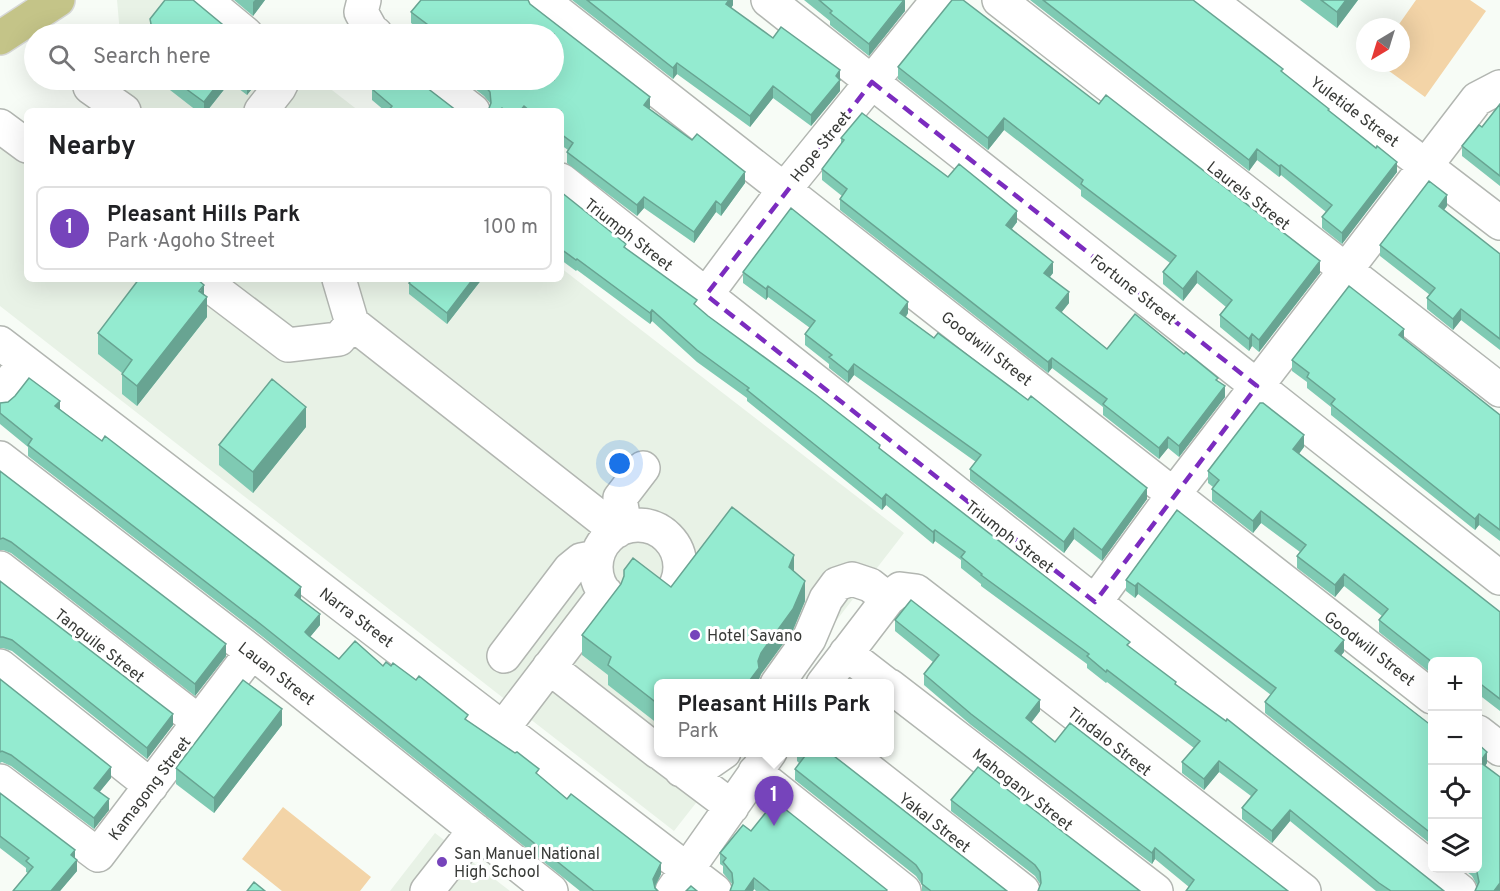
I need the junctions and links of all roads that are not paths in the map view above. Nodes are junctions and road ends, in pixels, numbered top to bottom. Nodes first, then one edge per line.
1 (58, 0) edge
2 (205, 0) edge
3 (542, 0) edge
4 (768, 0) edge
5 (938, 0) edge
6 (999, 0) edge
7 (1209, 0) edge
8 (234, 24) edge
9 (0, 38) edge
10 (872, 82) junction
11 (1500, 87) edge
12 (94, 90) edge
13 (277, 90) edge
14 (446, 90) edge
15 (120, 108) edge
16 (263, 108) edge
17 (469, 108) edge
18 (0, 126) edge
19 (24, 144) edge
20 (1426, 166) junction
21 (564, 182) edge
22 (784, 190) junction
23 (1500, 223) edge
24 (1346, 270) junction
25 (205, 282) edge
26 (339, 282) edge
27 (706, 295) junction
28 (346, 331) junction
29 (12, 353) edge
30 (1257, 386) junction
31 (1500, 390) edge
32 (0, 396) edge
33 (0, 458) edge
34 (643, 468) dead end
35 (1174, 494) junction
36 (611, 540) junction
37 (0, 568) edge
38 (1500, 578) edge
39 (606, 593) junction
40 (902, 595) junction
41 (1095, 602) junction
42 (252, 652) junction
43 (846, 653) junction
44 (504, 656) dead end
45 (0, 666) edge
46 (549, 668) junction
47 (781, 679) edge
48 (827, 679) edge
49 (880, 679) edge
50 (894, 690) edge
51 (1428, 694) edge
52 (199, 722) junction
53 (503, 728) junction
54 (1482, 735) edge
55 (654, 749) edge
56 (1500, 749) edge
57 (717, 757) edge
58 (851, 757) edge
59 (666, 758) edge
60 (763, 762) edge
61 (0, 781) edge
62 (151, 786) junction
63 (732, 807) junction
64 (475, 830) junction
65 (680, 881) edge
66 (427, 891) edge
67 (551, 891) edge
68 (715, 891) edge
69 (904, 891) edge
70 (1023, 891) edge
71 (1156, 891) edge
72 (1304, 891) edge
73 (1460, 891) edge

1 - 9 main road
2 - 8 street
3 - 22 street, Goodwill Street
4 - 10 street, Fortune Street
5 - 10 street, Hope Street
6 - 24 street, Laurels Street
7 - 20 street, Yuletide Street
10 - 22 street, Hope Street
10 - 30 street, Fortune Street
11 - 20 street
12 - 15 street
13 - 16 street
14 - 17 street
18 - 19 street
20 - 23 street, Yuletide Street
20 - 24 street
21 - 27 street, Triumph Street
22 - 27 street, Hope Street
22 - 35 street, Goodwill Street
24 - 30 street
24 - 31 street, Laurels Street
25 - 28 street
26 - 28 street
27 - 41 street, Triumph Street
28 - 36 street
29 - 32 street
29 - 53 street, Narra Street
30 - 35 street
30 - 38 street, Fortune Street
33 - 42 street, Lauan Street
34 - 36 street
35 - 41 street
35 - 51 street, Goodwill Street
36 - 39 street
36 - 39 street
36 - 44 street
37 - 52 street, Tanguile Street
39 - 46 street
40 - 43 street
40 - 47 street, Tindalo Street
40 - 72 street, Tindalo Street
41 - 73 street, Triumph Street
42 - 52 street, Kamagong Street
42 - 64 street, Lauan Street
43 - 48 street
43 - 49 street, Mahogany Street
45 - 62 street
46 - 53 street
46 - 55 street
50 - 71 street, Mahogany Street
52 - 62 street, Kamagong Street
53 - 65 street, Narra Street
54 - 56 street
57 - 59 street
58 - 70 street, Yakal Street
59 - 63 street
60 - 63 street
60 - 69 street
61 - 62 street, Kamagong Street
63 - 65 street
64 - 66 street
64 - 67 street, Lauan Street
65 - 68 street, Narra Street

